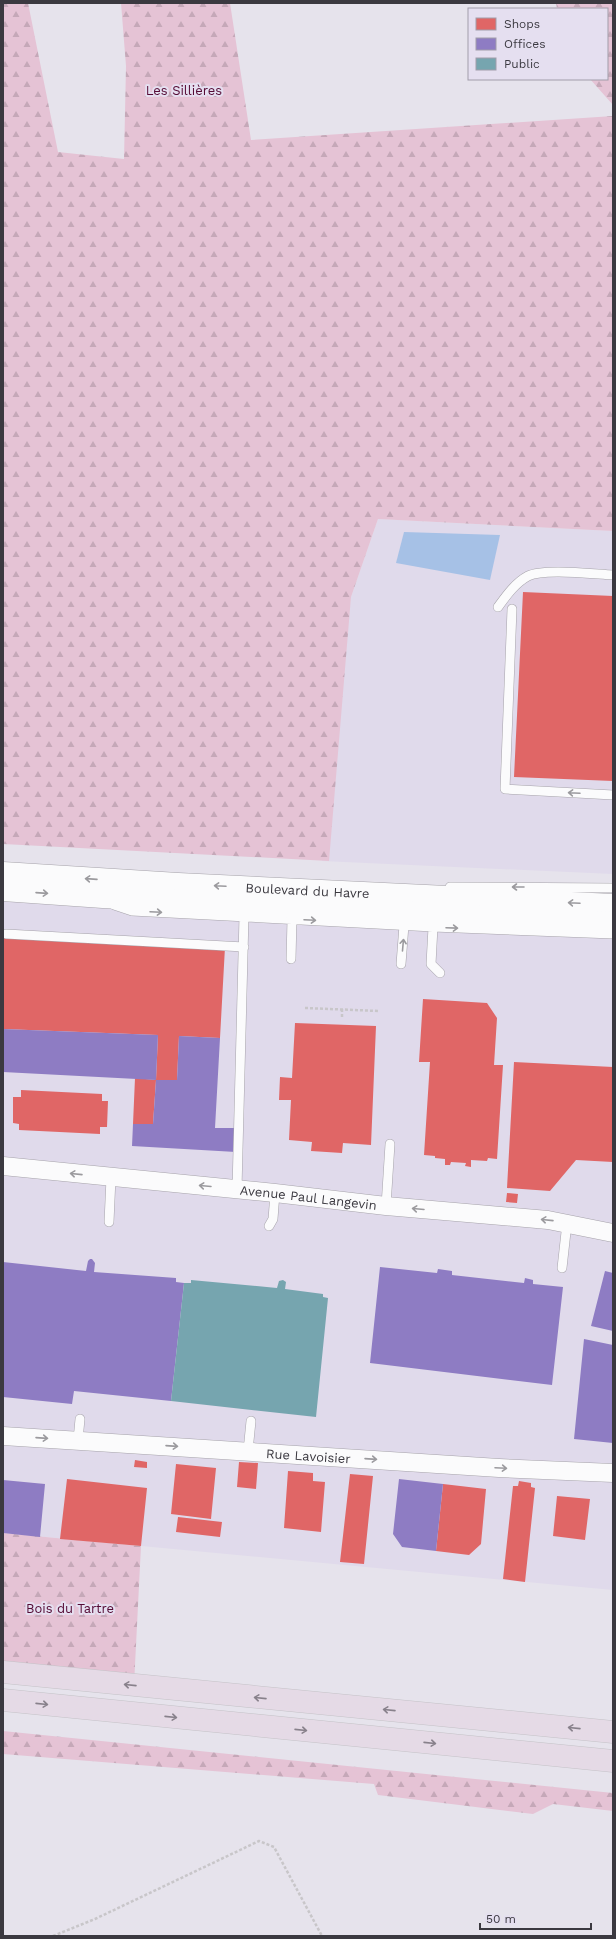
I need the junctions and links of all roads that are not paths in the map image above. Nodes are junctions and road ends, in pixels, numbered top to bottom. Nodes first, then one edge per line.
1 (613, 575) edge
2 (498, 607) dead end
3 (512, 609) dead end
4 (613, 795) edge
5 (4, 877) edge
6 (613, 888) edge
7 (409, 895) junction
8 (103, 897) junction
9 (613, 905) edge
10 (244, 916) junction
11 (292, 919) junction
12 (613, 922) edge
13 (404, 925) junction
14 (433, 927) junction
15 (6, 934) dead end
16 (613, 934) edge
17 (244, 947) junction
18 (291, 959) dead end
19 (401, 964) dead end
20 (440, 972) dead end
21 (390, 1144) dead end
22 (3, 1166) edge
23 (111, 1178) junction
24 (237, 1189) junction
25 (275, 1193) junction
26 (386, 1206) junction
27 (109, 1222) dead end
28 (567, 1223) junction
29 (269, 1226) dead end
30 (613, 1233) edge
31 (562, 1268) dead end
32 (80, 1419) dead end
33 (251, 1422) dead end
34 (3, 1436) edge
35 (78, 1440) junction
36 (248, 1451) junction
37 (613, 1473) edge
38 (3, 1672) edge
39 (3, 1700) edge
40 (613, 1732) edge
41 (613, 1761) edge

1 - 2 lane
4 -> 3 lane
7 -> 5 main road, Boulevard du Havre
5 -> 8 main road, Boulevard du Havre
6 -> 7 lane
9 -> 7 main road, Boulevard du Havre
8 -> 10 lane
8 - 12 main road, Boulevard du Havre
10 - 11 lane
10 - 17 lane
11 -> 13 lane
11 - 18 lane
13 - 14 lane
19 -> 13 lane
14 -> 16 lane
14 - 20 lane
15 - 17 lane
17 - 24 lane
21 - 26 lane
23 -> 22 street, Avenue Paul Langevin
24 -> 23 street, Avenue Paul Langevin
23 - 27 lane
24 - 25 street, Avenue Paul Langevin
25 - 26 street, Avenue Paul Langevin
25 - 29 lane
28 -> 26 street, Avenue Paul Langevin
28 - 30 street, Avenue Paul Langevin
28 - 31 lane
32 - 35 lane
33 - 36 lane
34 -> 35 street, Rue Lavoisier
35 -> 36 street, Rue Lavoisier
36 -> 37 street, Rue Lavoisier
40 -> 38 highway
39 -> 41 highway

